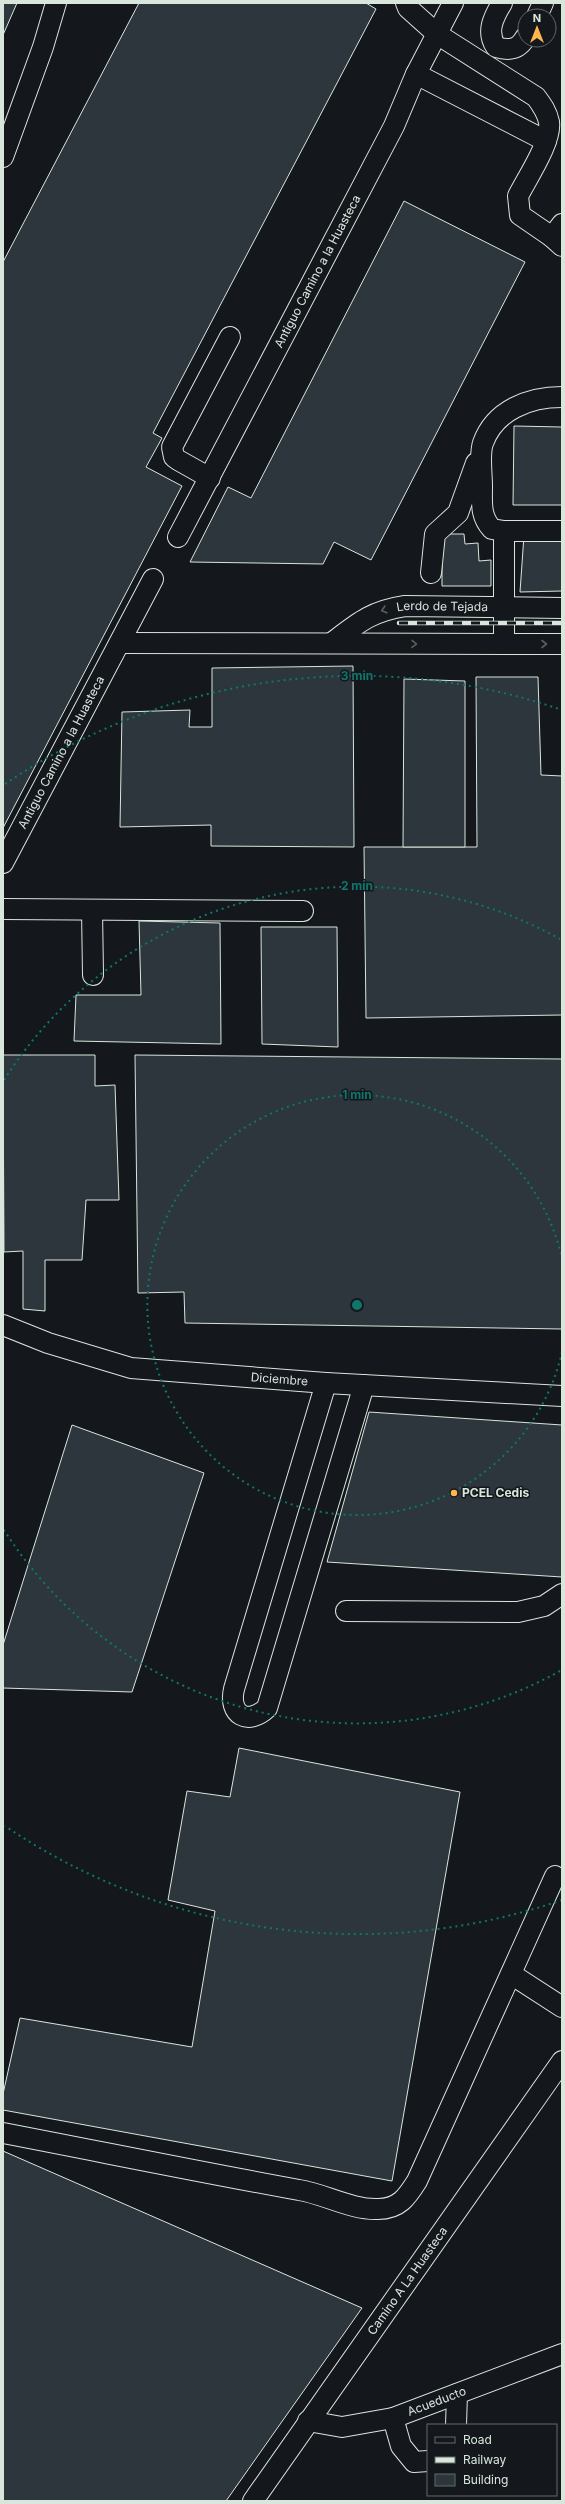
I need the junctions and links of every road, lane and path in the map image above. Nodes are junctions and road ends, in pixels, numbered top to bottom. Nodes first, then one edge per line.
1 (56, 3) edge
2 (406, 3) edge
3 (453, 3) edge
4 (502, 3) edge
5 (437, 34) junction
6 (496, 47) junction
7 (517, 47) edge
8 (481, 62) junction
9 (416, 74) junction
10 (546, 141) junction
11 (3, 157) edge
12 (559, 236) edge
13 (230, 337) dead end
14 (562, 397) edge
15 (482, 444) junction
16 (210, 478) junction
17 (458, 513) junction
18 (482, 513) junction
19 (562, 530) edge
20 (504, 531) junction
21 (178, 537) dead end
22 (431, 573) dead end
23 (153, 579) dead end
24 (504, 608) junction
25 (562, 608) edge
26 (333, 642) junction
27 (120, 643) junction
28 (504, 644) junction
29 (562, 644) edge
30 (3, 863) edge
31 (3, 909) edge
32 (92, 910) junction
33 (303, 911) dead end
34 (92, 974) dead end
35 (3, 1325) edge
36 (326, 1382) junction
37 (364, 1385) junction
38 (562, 1396) edge
39 (562, 1594) edge
40 (346, 1611) dead end
41 (555, 1876) dead end
42 (511, 1974) junction
43 (562, 2007) edge
44 (562, 2061) edge
45 (3, 2133) edge
46 (560, 2360) edge
47 (457, 2394) junction
48 (393, 2418) junction
49 (308, 2421) junction
50 (456, 2424) edge
51 (427, 2461) edge
52 (253, 2501) edge

1 - 11 street
2 - 5 street
3 - 5 street, Antiguo Camino a la Huasteca
4 - 6 street
5 - 8 street
5 - 9 street, Antiguo Camino a la Huasteca
6 - 7 street
6 - 8 street
8 - 10 street
9 - 10 street
9 - 16 street, Antiguo Camino a la Huasteca
10 - 12 street
13 - 16 street
14 - 15 street
15 - 17 street
15 - 18 street
16 - 21 street, Antiguo Camino a la Huasteca
17 - 18 street
17 - 22 street
18 - 20 street
19 - 20 street
20 - 24 street
23 - 27 street, Antiguo Camino a la Huasteca
24 - 25 street, Lerdo de Tejada
24 -> 26 street, Lerdo de Tejada
24 - 28 street
26 - 27 street
26 -> 28 street
27 - 30 street, Antiguo Camino a la Huasteca
28 -> 29 street
31 - 32 street
32 - 33 street
32 - 34 street
35 - 36 street, Diciembre
36 - 37 street, Diciembre
36 - 37 street
37 - 38 street, Diciembre
39 - 40 street
41 - 42 street
42 - 43 street
42 - 45 street
44 - 49 street, Camino A La Huasteca
46 - 47 street, Acueducto
47 - 48 street, Acueducto
47 - 50 street
48 - 49 street, Acueducto
48 - 51 street
49 - 52 street, Camino A La Huasteca

